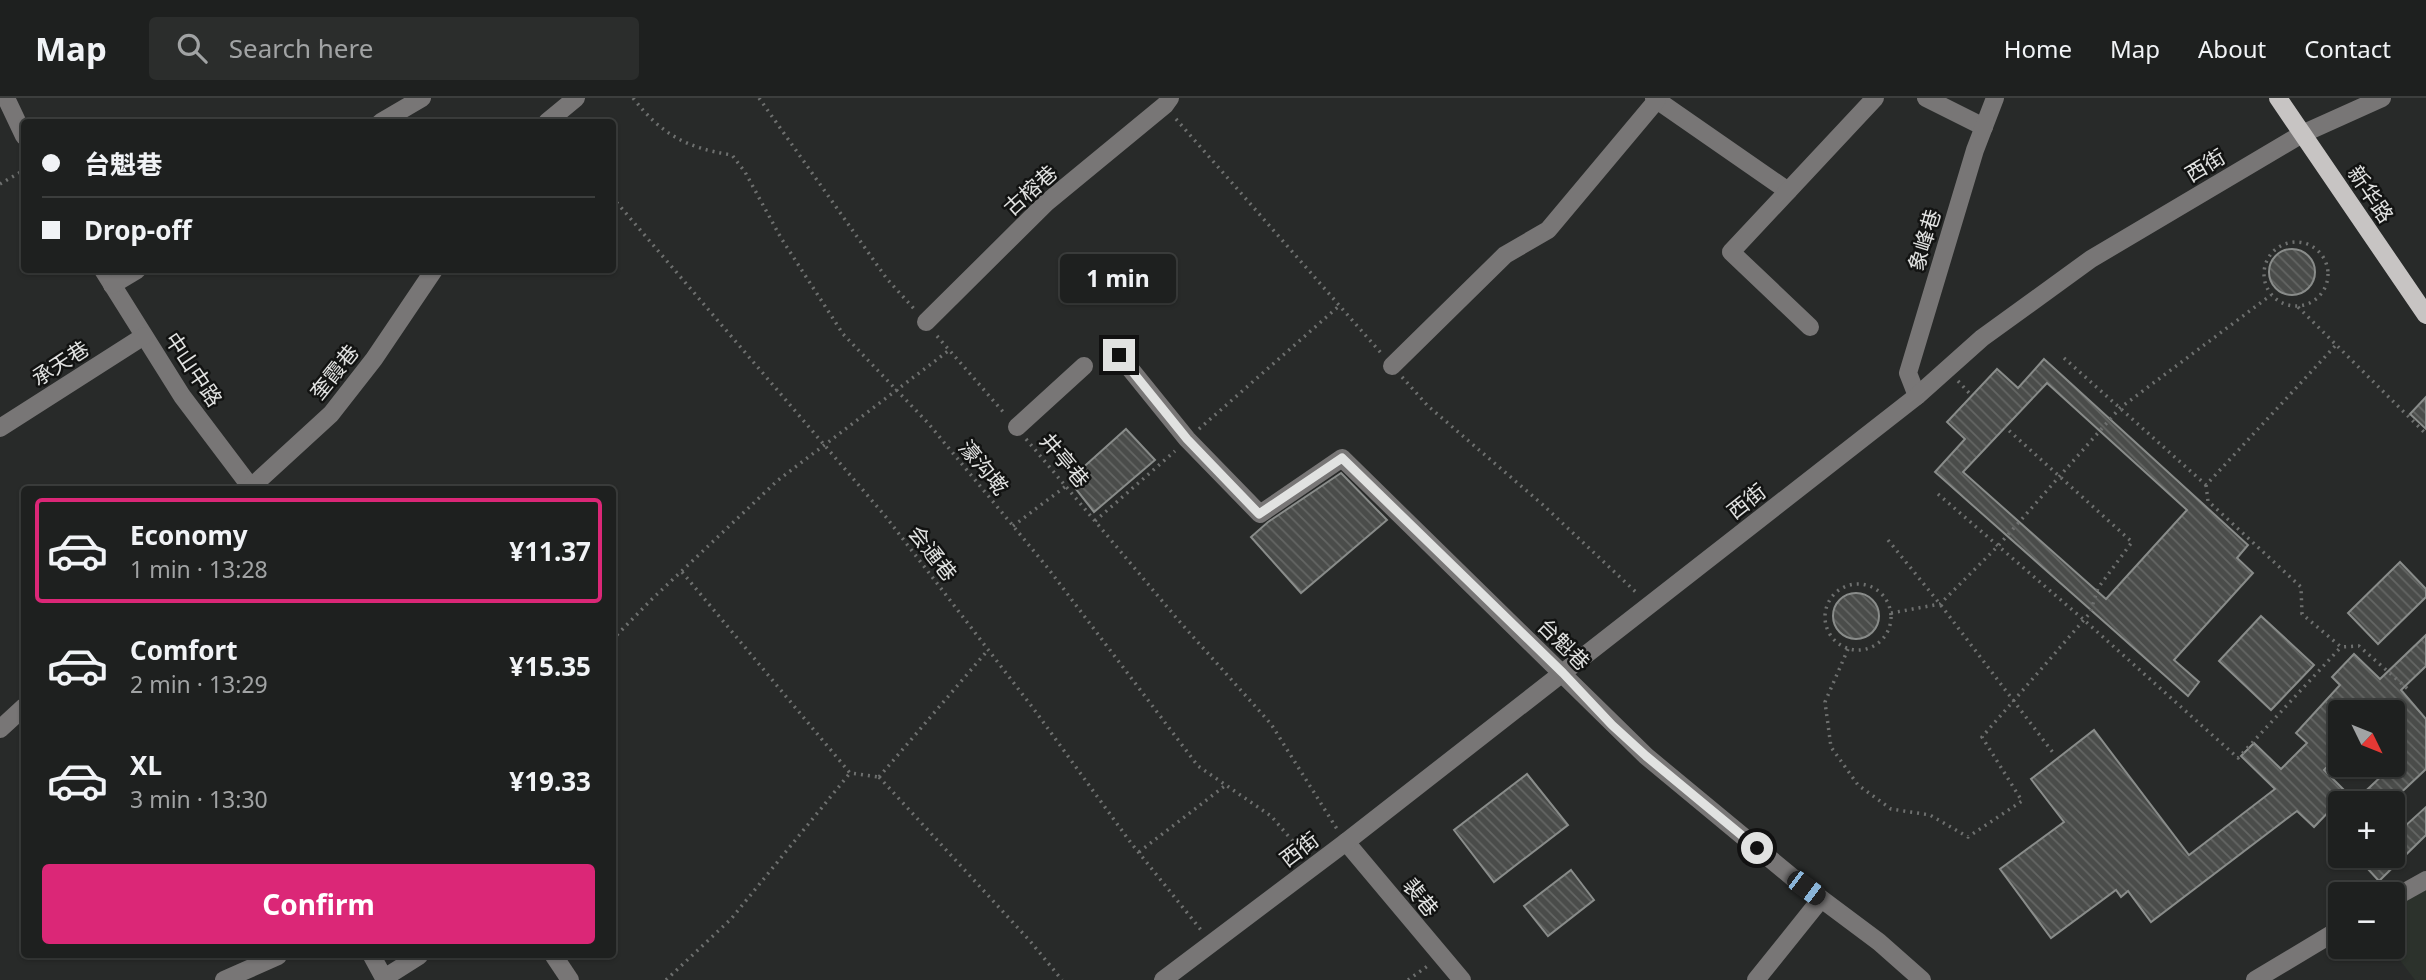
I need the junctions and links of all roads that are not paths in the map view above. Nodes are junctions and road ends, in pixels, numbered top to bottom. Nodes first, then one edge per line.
1 (6, 98) edge
2 (422, 98) edge
3 (576, 98) edge
4 (1170, 98) edge
5 (1875, 98) edge
6 (1926, 98) edge
7 (1995, 98) edge
8 (2278, 98) edge
9 (2382, 98) edge
10 (1656, 99) edge
11 (386, 119) edge
12 (551, 119) edge
13 (1984, 127) junction
14 (21, 130) edge
15 (2302, 134) junction
16 (1788, 191) junction
17 (432, 273) edge
18 (108, 277) edge
19 (2426, 315) edge
20 (926, 322) road end
21 (1810, 327) dead end
22 (144, 336) junction
23 (1119, 355) dead end
24 (1084, 366) dead end
25 (1392, 366) dead end
26 (1917, 396) junction
27 (1017, 427) road end
28 (0, 428) edge
29 (249, 486) edge
30 (254, 486) edge
31 (1563, 673) junction
32 (21, 710) edge
33 (0, 729) edge
34 (1346, 842) junction
35 (2426, 880) edge
36 (2405, 892) edge
37 (1821, 899) junction
38 (2328, 936) edge
39 (274, 958) edge
40 (373, 958) edge
41 (416, 958) edge
42 (555, 958) edge
43 (1184, 973) edge
44 (224, 980) edge
45 (570, 980) edge
46 (1163, 980) edge
47 (1462, 980) edge
48 (1756, 980) edge
49 (1922, 980) edge
50 (2255, 980) edge

1 - 14 street
2 - 11 street
3 - 12 street
4 - 20 street, 古榕巷
5 - 16 street
6 - 13 street
7 - 13 street, 象峰巷
8 - 15 main road, 新华路
9 - 15 street, 西街
10 - 16 street
10 - 25 street
13 - 26 street, 象峰巷
15 - 19 main road, 新华路
15 - 26 street, 西街
16 - 21 street
17 - 30 street, 奎霞巷
18 - 22 street, 中山中路
22 - 28 street, 承天巷
22 - 29 street, 中山中路
23 - 31 street, 台魁巷
24 - 27 street
26 - 31 street, 西街
31 - 34 street, 西街
31 - 37 street, 台魁巷
32 - 33 street
34 - 43 street, 西街
34 - 47 street, 裴巷
35 - 36 street
37 - 48 street
37 - 49 street, 台魁巷
38 - 50 street
39 - 44 street
40 - 41 street
42 - 45 street
43 - 46 street, 西街

